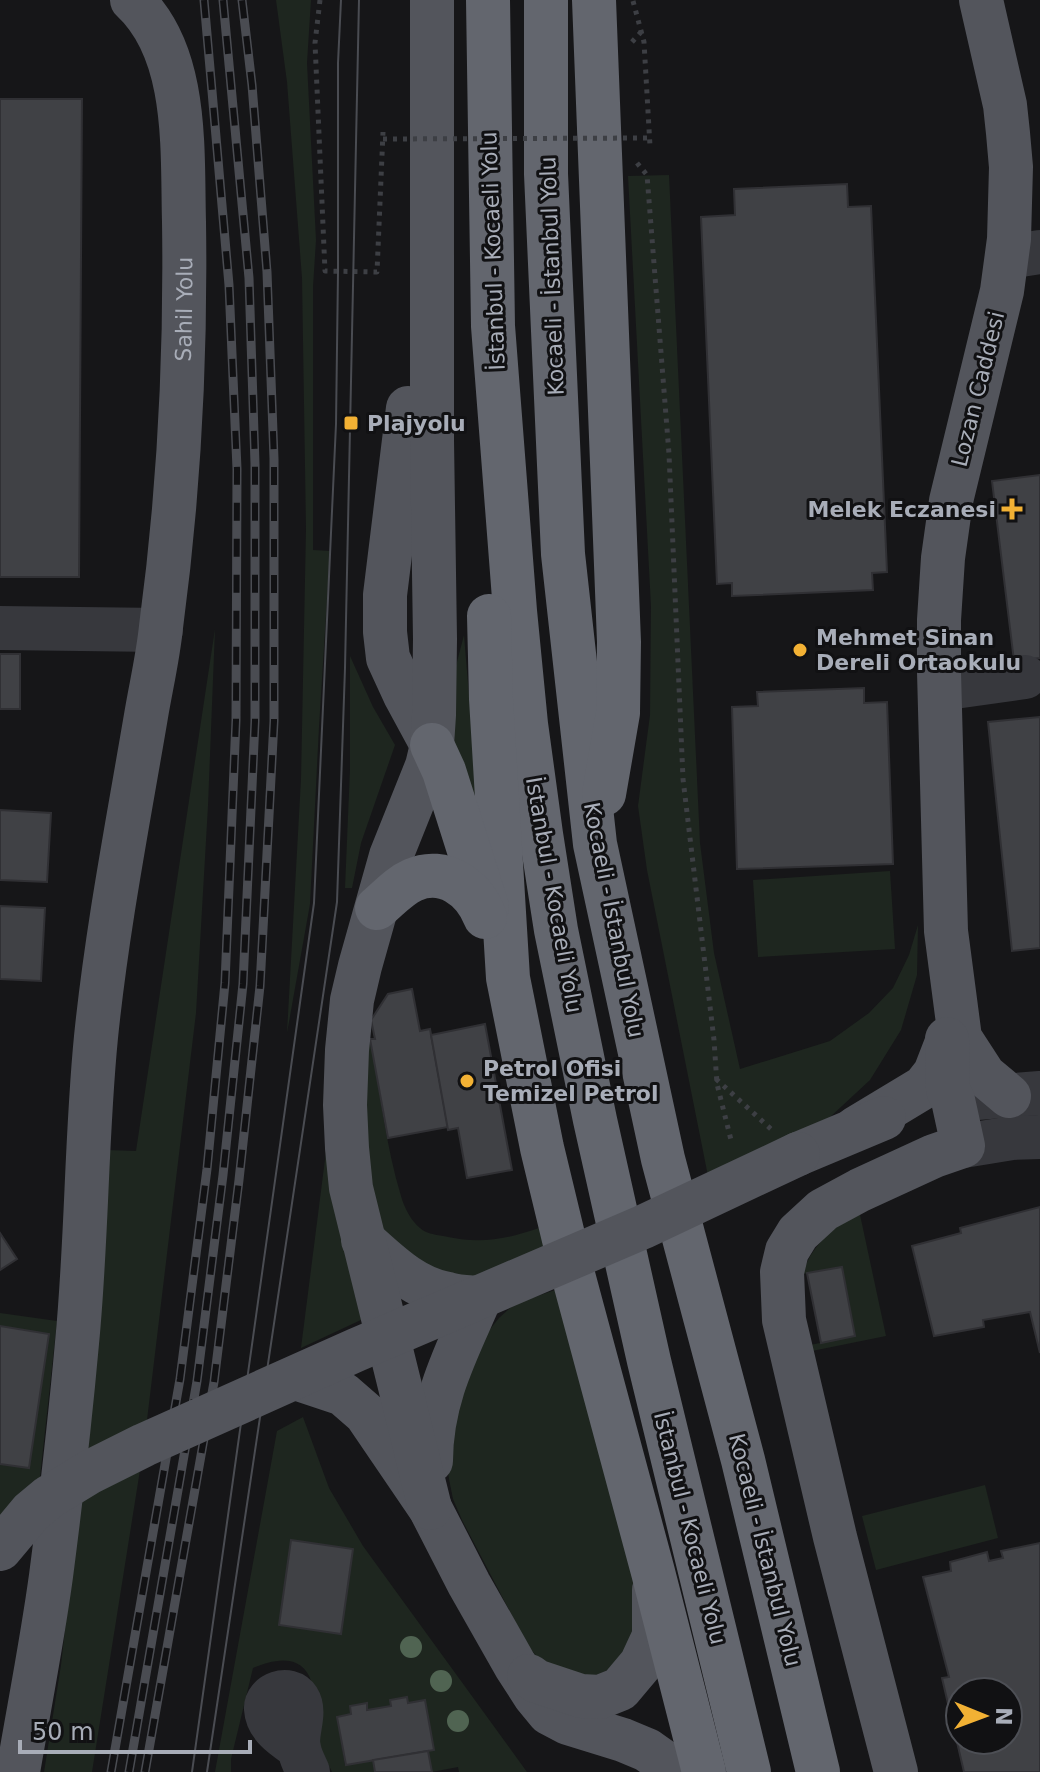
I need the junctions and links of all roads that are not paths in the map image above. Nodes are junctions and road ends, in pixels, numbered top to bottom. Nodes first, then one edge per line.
1 (132, 0) edge
2 (416, 0) edge
3 (432, 0) edge
4 (488, 0) edge
5 (546, 0) edge
6 (981, 0) edge
7 (607, 3) edge
8 (1024, 254) edge
9 (493, 326) junction
10 (0, 628) edge
11 (161, 630) junction
12 (1025, 677) dead end
13 (940, 689) junction
14 (432, 745) junction
15 (595, 844) junction
16 (377, 908) junction
17 (508, 978) junction
18 (954, 1039) junction
19 (1025, 1094) edge
20 (953, 1100) junction
21 (856, 1128) junction
22 (1040, 1137) edge
23 (963, 1146) junction
24 (363, 1240) junction
25 (480, 1298) junction
26 (389, 1336) junction
27 (295, 1378) junction
28 (430, 1508) junction
29 (0, 1549) edge
30 (653, 1572) junction
31 (515, 1665) junction
32 (566, 1692) junction
33 (605, 1752) edge
34 (18, 1772) edge
35 (678, 1772) edge
36 (704, 1772) edge
37 (749, 1772) edge
38 (818, 1772) edge
39 (896, 1772) edge

1 - 11 main road, Sahil Yolu
2 - 14 main road
3 - 14 main road
4 - 9 highway, İstanbul - Kocaeli Yolu
5 - 15 highway, Kocaeli - İstanbul Yolu
6 - 8 main road, Lozan Caddesi
7 - 15 highway
8 - 13 main road, Lozan Caddesi
9 - 17 highway
9 - 37 highway, İstanbul - Kocaeli Yolu
10 - 11 street
11 - 34 main road, Sahil Yolu
12 - 13 street
13 - 18 main road, Lozan Caddesi
14 - 16 main road
14 - 17 highway
15 - 38 highway, Kocaeli - İstanbul Yolu
16 - 17 highway
16 - 24 main road
17 - 30 highway
18 - 19 main road, Lozan Caddesi
18 - 20 main road
18 - 21 main road
19 - 20 street
20 - 21 main road
20 - 23 main road
21 - 25 main road, bridge
22 - 23 street
23 - 39 main road
24 - 25 main road
24 - 26 main road
25 - 26 main road, bridge
25 - 28 main road
26 - 27 main road, bridge
26 - 28 main road
27 - 28 main road
27 - 29 main road, bridge
28 - 31 main road
30 - 32 main road
30 - 36 highway
31 - 32 main road
31 - 33 main road
32 - 33 main road
33 - 35 main road

